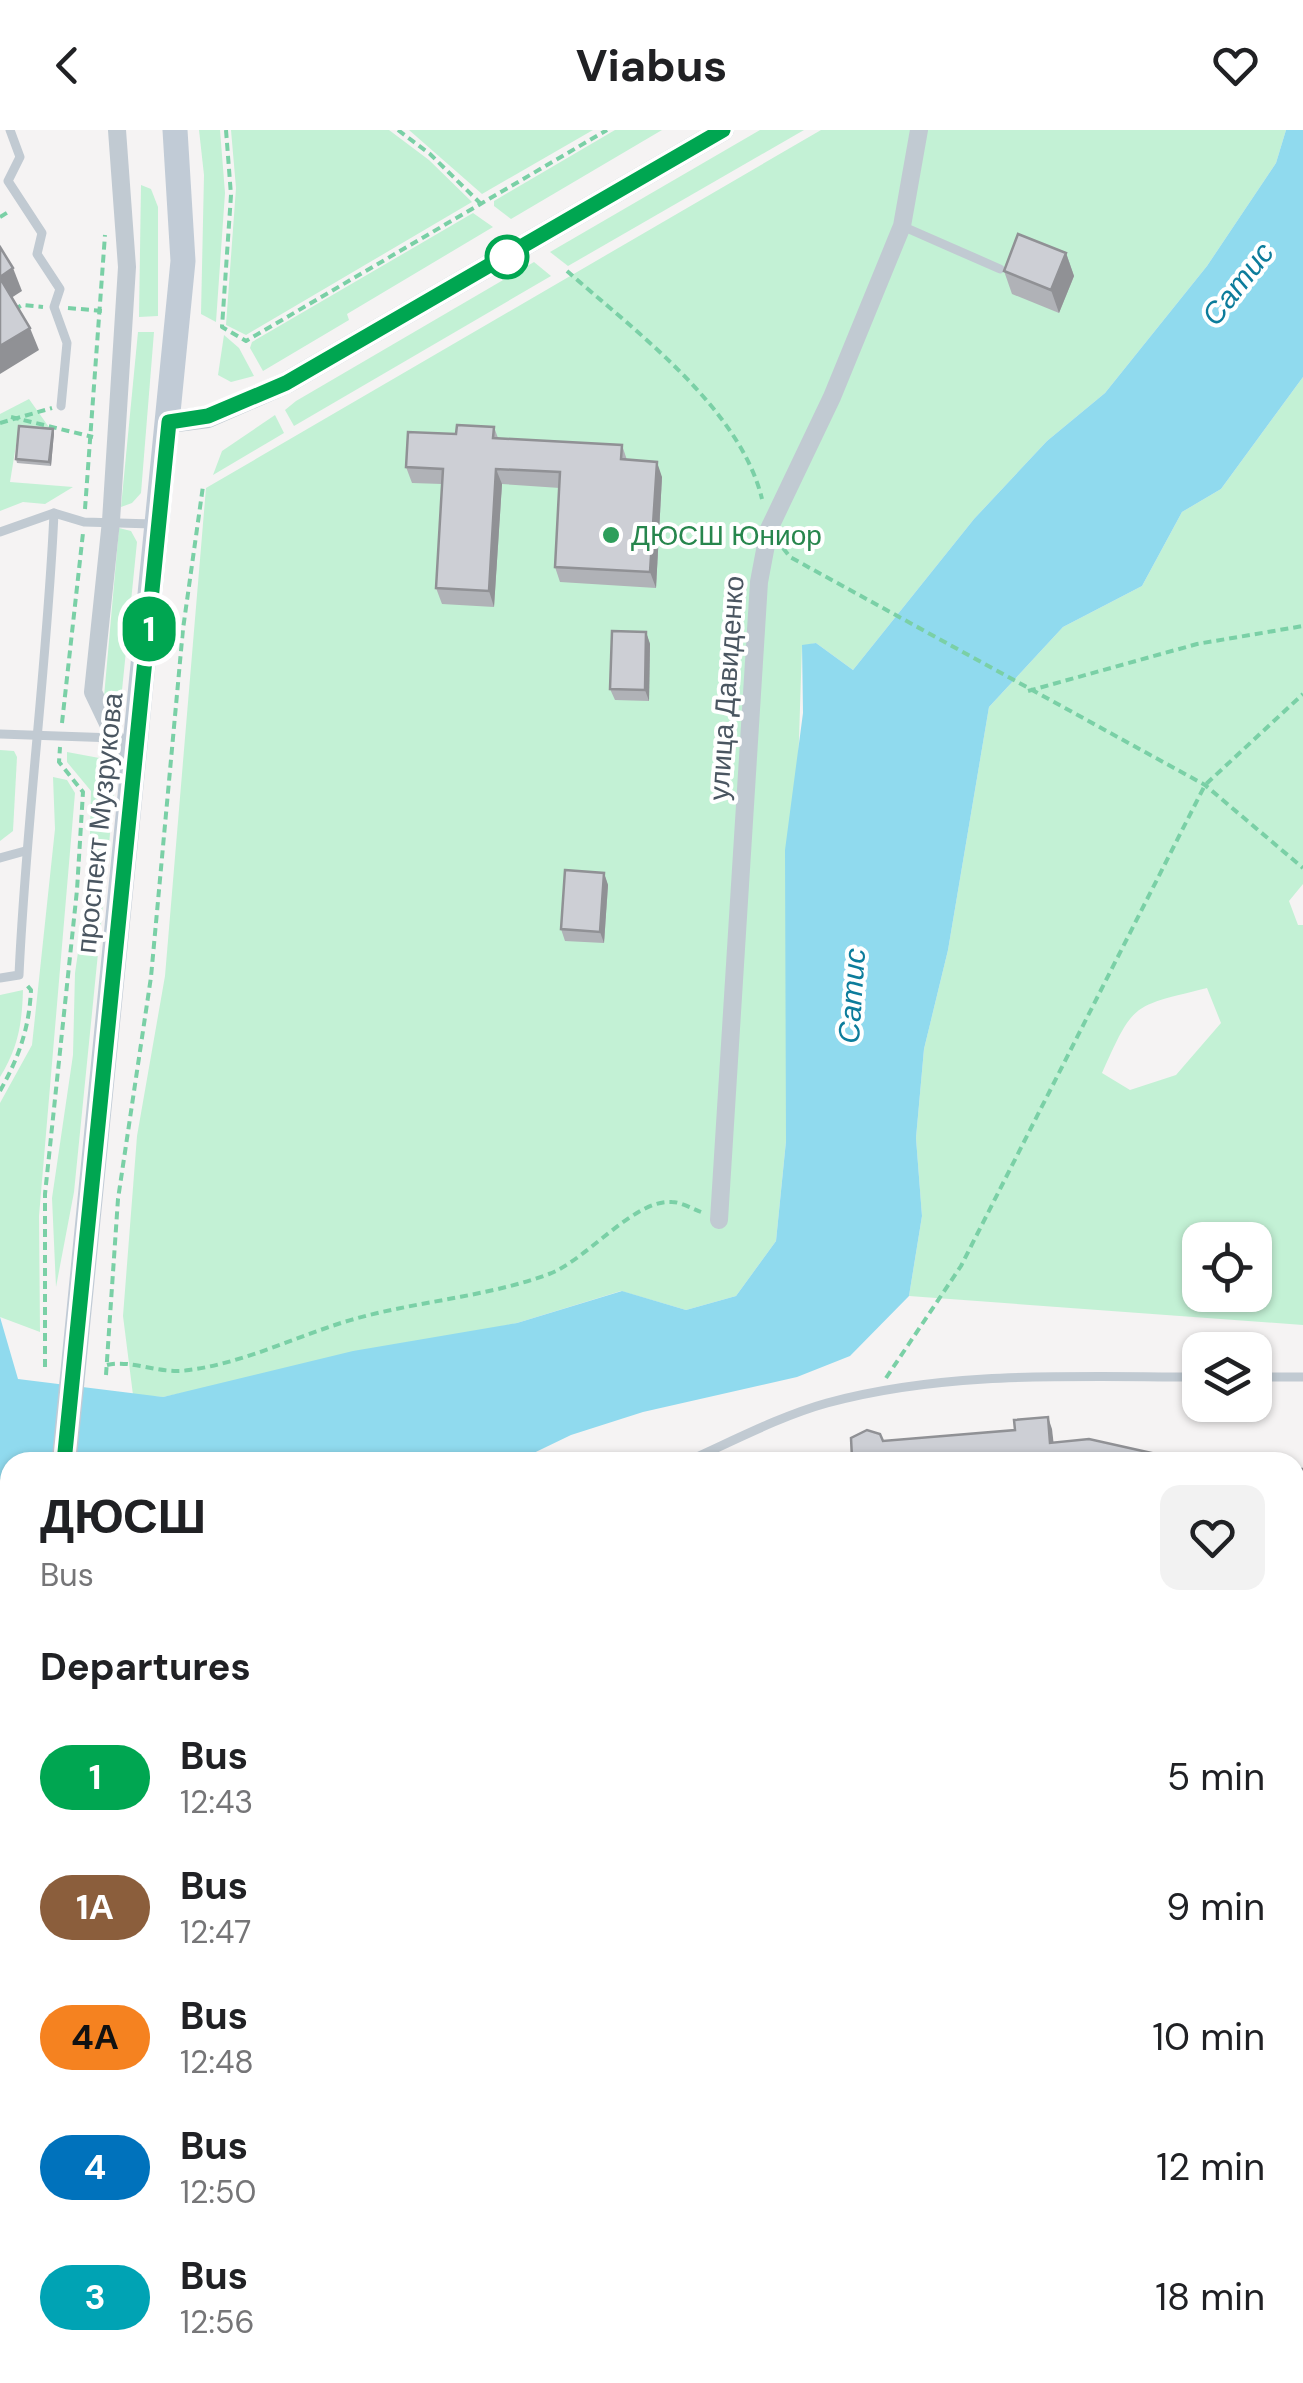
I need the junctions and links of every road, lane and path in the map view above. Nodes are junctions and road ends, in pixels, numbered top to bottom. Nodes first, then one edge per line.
1 (10, 130) edge
2 (118, 130) edge
3 (175, 130) edge
4 (226, 130) edge
5 (398, 130) edge
6 (607, 130) edge
7 (722, 130) edge
8 (919, 130) edge
9 (694, 136) edge
10 (480, 203) junction
11 (902, 226) junction
12 (1000, 269) edge
13 (567, 271) dead end
14 (61, 406) joint
15 (11, 417) junction
16 (169, 422) junction
17 (0, 423) edge
18 (93, 437) dead end
19 (204, 486) dead end
20 (54, 513) junction
21 (110, 520) junction
22 (159, 524) junction
23 (769, 529) junction
24 (0, 532) edge
25 (1303, 626) edge
26 (1028, 691) junction
27 (1303, 694) edge
28 (39, 732) junction
29 (0, 734) edge
30 (114, 738) junction
31 (136, 758) junction
32 (1206, 785) junction
33 (25, 852) junction
34 (0, 858) edge
35 (1303, 868) edge
36 (19, 974) junction
37 (0, 978) edge
38 (0, 1091) edge
39 (719, 1220) joint
40 (107, 1365) junction
41 (106, 1375) dead end
42 (1303, 1377) edge
43 (1182, 1378) edge
44 (1272, 1378) edge
45 (876, 1394) junction
46 (65, 1452) edge
47 (710, 1452) edge
48 (0, 2228) edge
49 (0, 2261) edge

1 - 14 lane
2 - 21 street
3 - 16 main road, проспект Музрукова
4 - 10 path
5 - 10 path
6 - 10 path
7 - 9 street
8 - 11 street, улица Давиденко
9 - 16 street
11 - 12 lane
11 - 23 street, улица Давиденко
13 - 23 path
14 - 15 path
15 - 17 path
15 - 18 path
16 - 22 main road, проспект Музрукова
19 - 40 path
20 - 21 lane
20 - 24 lane
20 - 28 lane
21 - 22 lane
21 - 30 street
22 - 31 main road, проспект Музрукова
23 - 26 path
23 - 39 street, улица Давиденко
25 - 26 path
26 - 32 path
27 - 32 path
28 - 29 lane
28 - 30 lane
28 - 33 lane
30 - 31 street
31 - 46 main road, проспект Музрукова
32 - 35 path
32 - 45 path
33 - 34 lane
33 - 36 lane
36 - 37 lane
36 - 38 path
39 - 40 path
40 - 41 path
42 - 44 lane
43 - 45 lane
45 - 47 lane
48 - 49 main road

